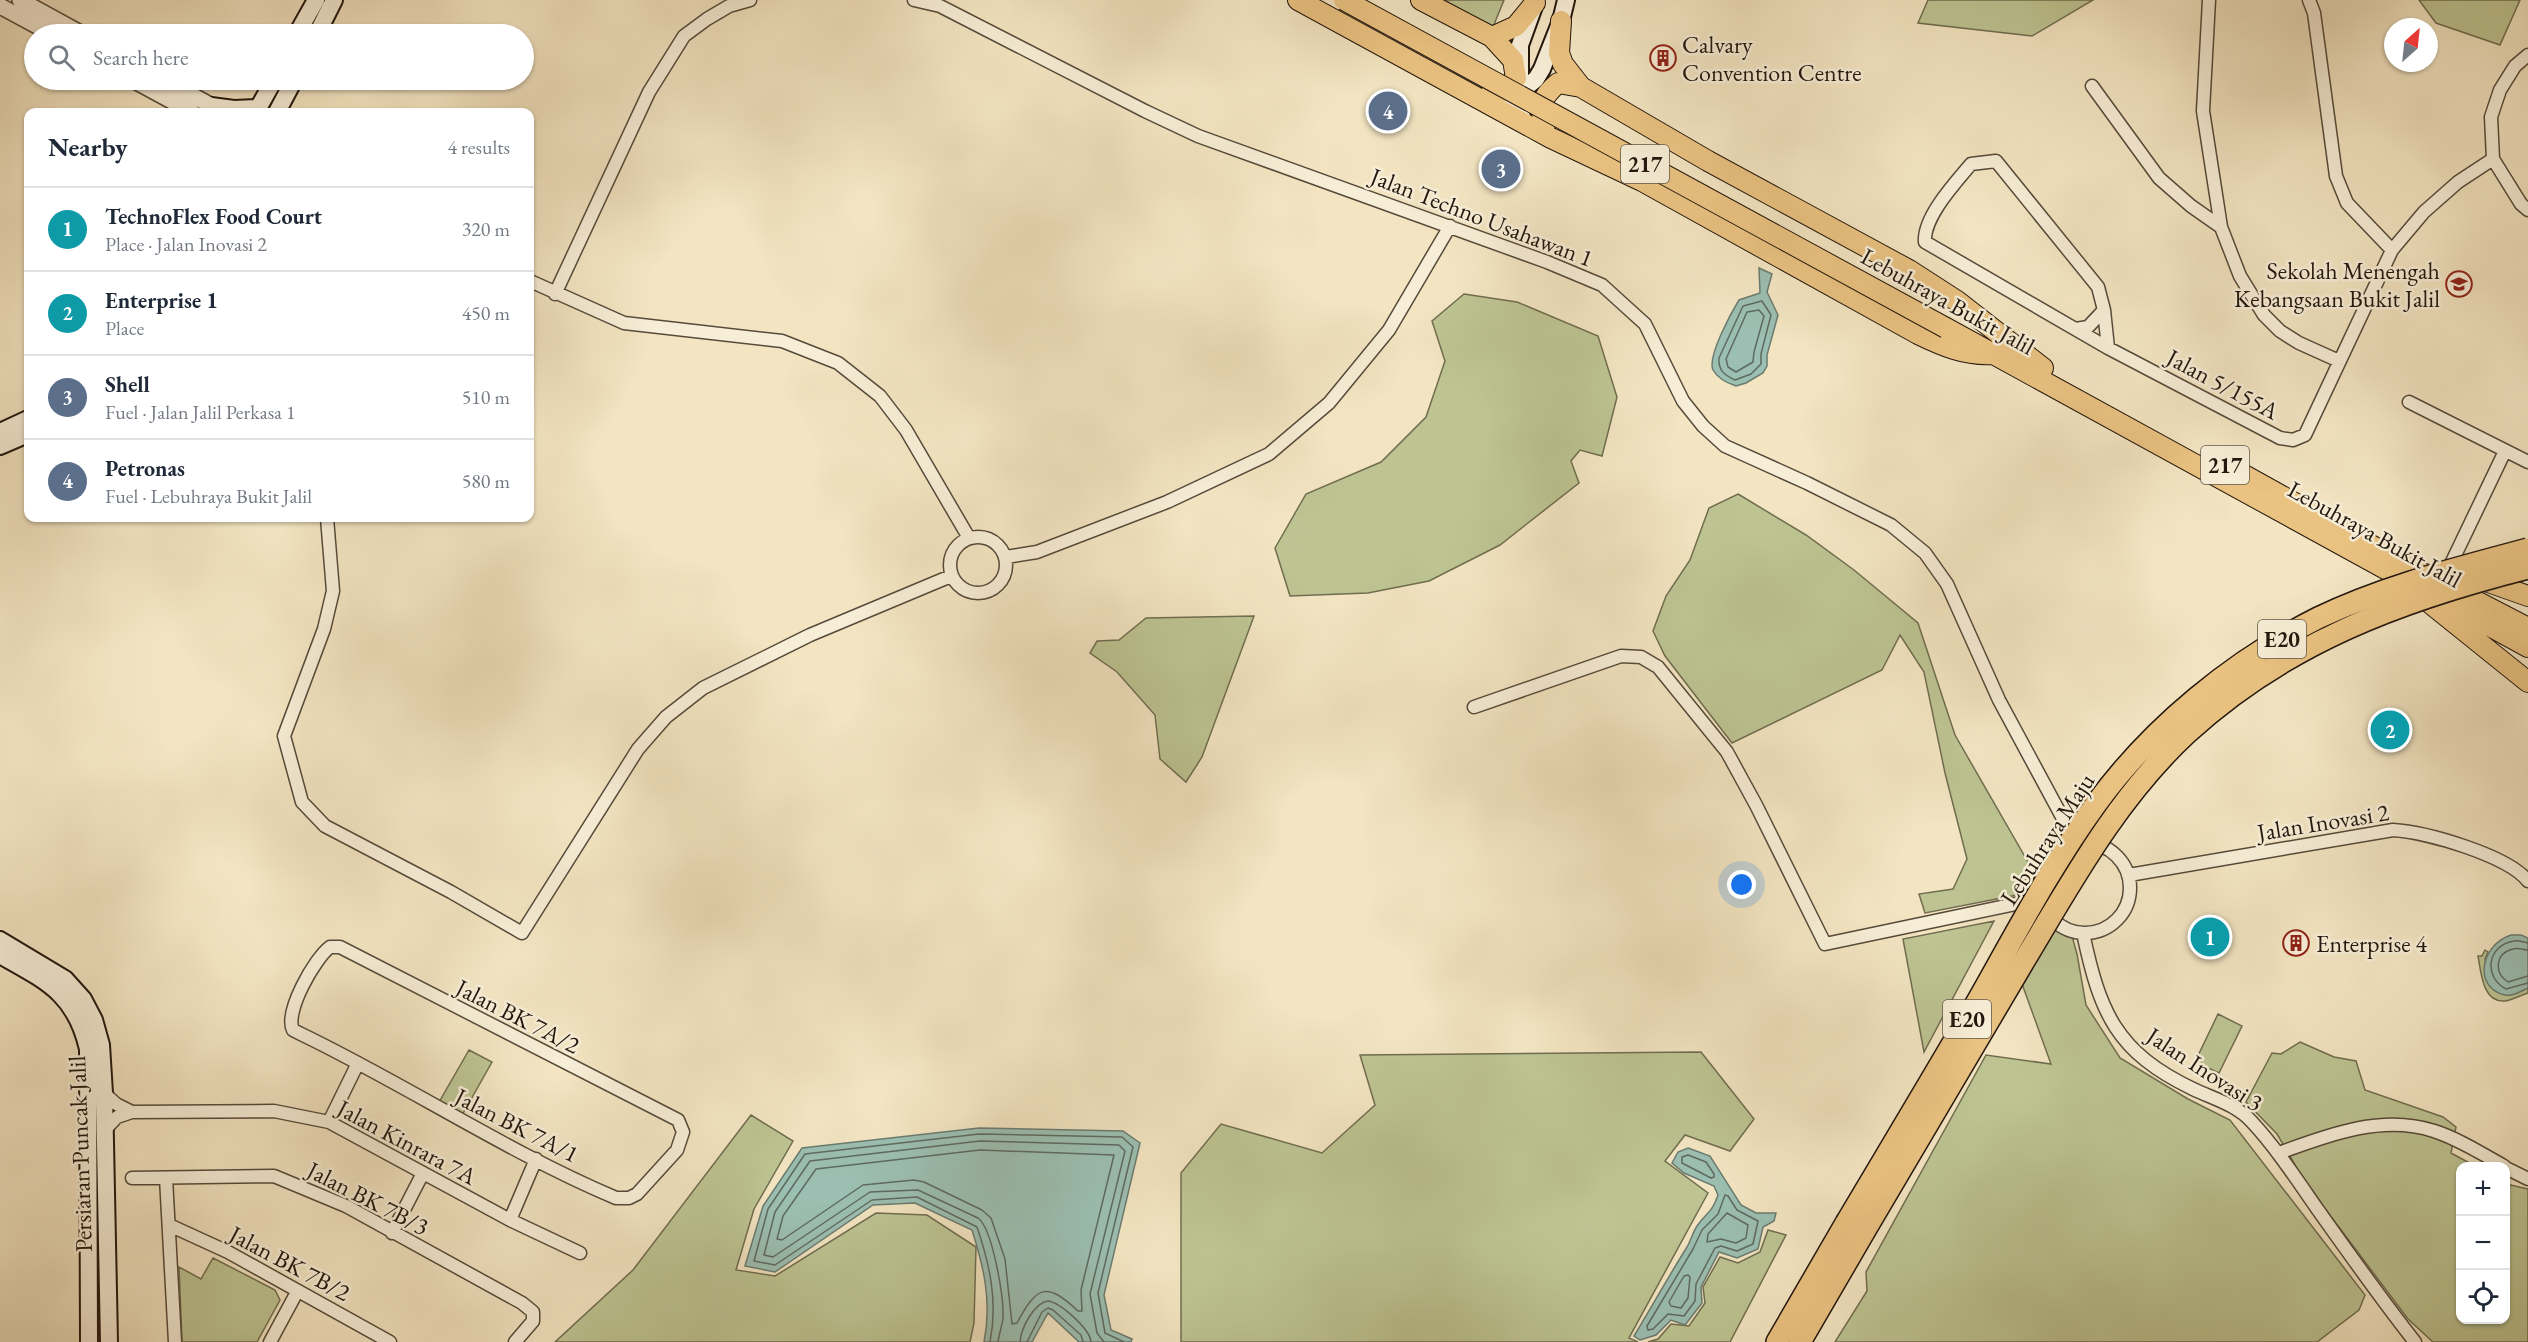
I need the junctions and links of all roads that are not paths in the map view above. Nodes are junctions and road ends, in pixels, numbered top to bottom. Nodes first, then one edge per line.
1 (20, 0) edge
2 (316, 0) edge
3 (334, 0) edge
4 (750, 0) edge
5 (914, 0) edge
6 (1298, 0) edge
7 (1344, 0) edge
8 (1370, 0) edge
9 (1421, 0) edge
10 (1566, 0) edge
11 (2209, 0) edge
12 (2309, 0) edge
13 (1535, 2) edge
14 (0, 6) edge
15 (1561, 21) junction
16 (33, 24) edge
17 (64, 24) edge
18 (303, 24) edge
19 (322, 24) edge
20 (1492, 37) junction
21 (1520, 45) junction
22 (1548, 55) junction
23 (2528, 56) edge
24 (2092, 86) dead end
25 (1581, 87) junction
26 (151, 90) edge
27 (182, 90) edge
28 (268, 90) edge
29 (289, 90) edge
30 (1522, 90) junction
31 (1482, 100) junction
32 (185, 108) edge
33 (215, 108) edge
34 (258, 108) edge
35 (279, 108) edge
36 (1524, 123) junction
37 (1551, 138) junction
38 (2493, 159) junction
39 (2528, 210) edge
40 (1450, 226) junction
41 (2221, 227) junction
42 (2392, 250) junction
43 (534, 283) edge
44 (555, 294) junction
45 (2104, 310) junction
46 (1948, 322) junction
47 (2076, 329) junction
48 (2108, 348) junction
49 (1994, 354) junction
50 (2339, 361) junction
51 (2043, 368) junction
52 (2409, 402) dead end
53 (24, 421) edge
54 (0, 432) edge
55 (24, 436) edge
56 (0, 447) edge
57 (2505, 452) junction
58 (2528, 462) edge
59 (327, 522) edge
60 (969, 538) junction
61 (2528, 549) edge
62 (1006, 557) junction
63 (2449, 568) junction
64 (2528, 568) edge
65 (2402, 571) junction
66 (951, 576) junction
67 (2528, 596) edge
68 (2528, 628) edge
69 (2528, 647) edge
70 (2528, 682) edge
71 (1474, 707) dead end
72 (2076, 843) junction
73 (2522, 871) edge
74 (2129, 875) junction
75 (2528, 881) edge
76 (2041, 898) junction
77 (2083, 933) junction
78 (0, 940) edge
79 (0, 955) edge
80 (301, 1035) joint
81 (358, 1063) junction
82 (104, 1093) junction
83 (132, 1112) junction
84 (678, 1120) joint
85 (329, 1122) junction
86 (104, 1131) junction
87 (2278, 1153) junction
88 (536, 1159) junction
89 (2496, 1162) edge
90 (2510, 1170) edge
91 (423, 1173) junction
92 (132, 1178) dead end
93 (166, 1178) junction
94 (2528, 1179) edge
95 (510, 1220) junction
96 (169, 1225) junction
97 (1855, 1228) junction
98 (392, 1233) junction
99 (580, 1253) dead end
100 (297, 1292) junction
101 (375, 1338) edge
102 (89, 1342) edge
103 (109, 1342) edge
104 (175, 1342) edge
105 (270, 1342) edge
106 (390, 1342) edge
107 (515, 1342) edge
108 (1777, 1342) edge
109 (1800, 1342) edge
110 (2415, 1342) edge

1 - 17 street
2 - 18 main road
3 - 19 main road
4 - 44 street
5 - 40 street, Jalan Techno Usahawan 1
6 - 31 highway
7 - 46 highway, Lebuhraya Bukit Jalil / 217, bridge
8 - 46 highway, Lebuhraya Bukit Jalil / 217
9 - 20 highway
10 - 15 main road
11 - 41 street
12 - 42 street
13 - 20 highway
13 - 21 main road
14 - 16 street
15 - 22 main road
15 - 25 highway
20 - 31 highway
21 - 22 main road
21 - 30 main road
22 - 30 main road
23 - 38 street
24 - 41 street
25 - 37 highway
25 - 51 highway
26 - 32 street
27 - 33 street
28 - 34 main road
29 - 35 main road
30 - 31 main road
30 - 36 main road
31 - 36 highway
36 - 37 highway
37 - 49 highway
38 - 39 street
38 - 42 street, Jalan 5/155A
40 - 62 street
40 - 72 street, Jalan Techno Usahawan 1
41 - 50 street
42 - 50 street, Jalan 5/155A
43 - 44 street
44 - 60 street
45 - 47 street
45 - 47 street, Jalan 5/155A
45 - 48 street, Jalan 5/155A
46 - 49 highway, Lebuhraya Bukit Jalil / 217
46 - 51 highway, Lebuhraya Bukit Jalil / 217
47 - 48 street, Jalan 5/155A
48 - 50 street, Jalan 5/155A
49 - 65 highway, Lebuhraya Bukit Jalil / 217
51 - 65 highway, Lebuhraya Bukit Jalil / 217
52 - 57 street
53 - 54 main road
55 - 56 main road
57 - 58 street
57 - 63 street
59 - 66 street
60 - 62 street
60 - 66 street
61 - 97 highway, Lebuhraya Maju / E20, bridge
62 - 66 street
63 - 65 highway
63 - 67 highway
64 - 97 highway, Lebuhraya Maju / E20, bridge
65 - 68 highway, Lebuhraya Bukit Jalil / 217
65 - 69 highway, Lebuhraya Bukit Jalil / 217
65 - 70 highway
71 - 76 street
72 - 74 street
72 - 76 street
73 - 74 street, Jalan Inovasi 2
73 - 75 street, Jalan Inovasi 2
74 - 77 street
76 - 77 street
77 - 87 street, Jalan Inovasi 3
78 - 82 main road, Persiaran Puncak Jalil
79 - 102 main road, Persiaran Puncak Jalil
80 - 81 street, Jalan BK 7A/1
80 - 84 street, Jalan BK 7A/2
81 - 85 street
81 - 88 street, Jalan BK 7A/1
82 - 83 street
82 - 86 main road, Persiaran Puncak Jalil
83 - 85 street, Jalan Kinrara 7A
83 - 86 street
84 - 88 street, Jalan BK 7A/1
85 - 91 street, Jalan Kinrara 7A
86 - 103 main road, Persiaran Puncak Jalil
87 - 89 street
87 - 110 street, Jalan Inovasi 3
88 - 95 street
90 - 94 street
91 - 95 street, Jalan Kinrara 7A
91 - 98 street
92 - 93 street, Jalan BK 7B/3
93 - 96 street
93 - 98 street, Jalan BK 7B/3
95 - 99 street, Jalan Kinrara 7A
96 - 100 street, Jalan BK 7B/2
96 - 104 street
97 - 108 highway, Lebuhraya Maju / E20
97 - 109 highway, Lebuhraya Maju / E20
98 - 107 street, Jalan BK 7B/3
100 - 101 street, Jalan BK 7B/2
100 - 105 street
101 - 106 street, Jalan BK 7B/2

